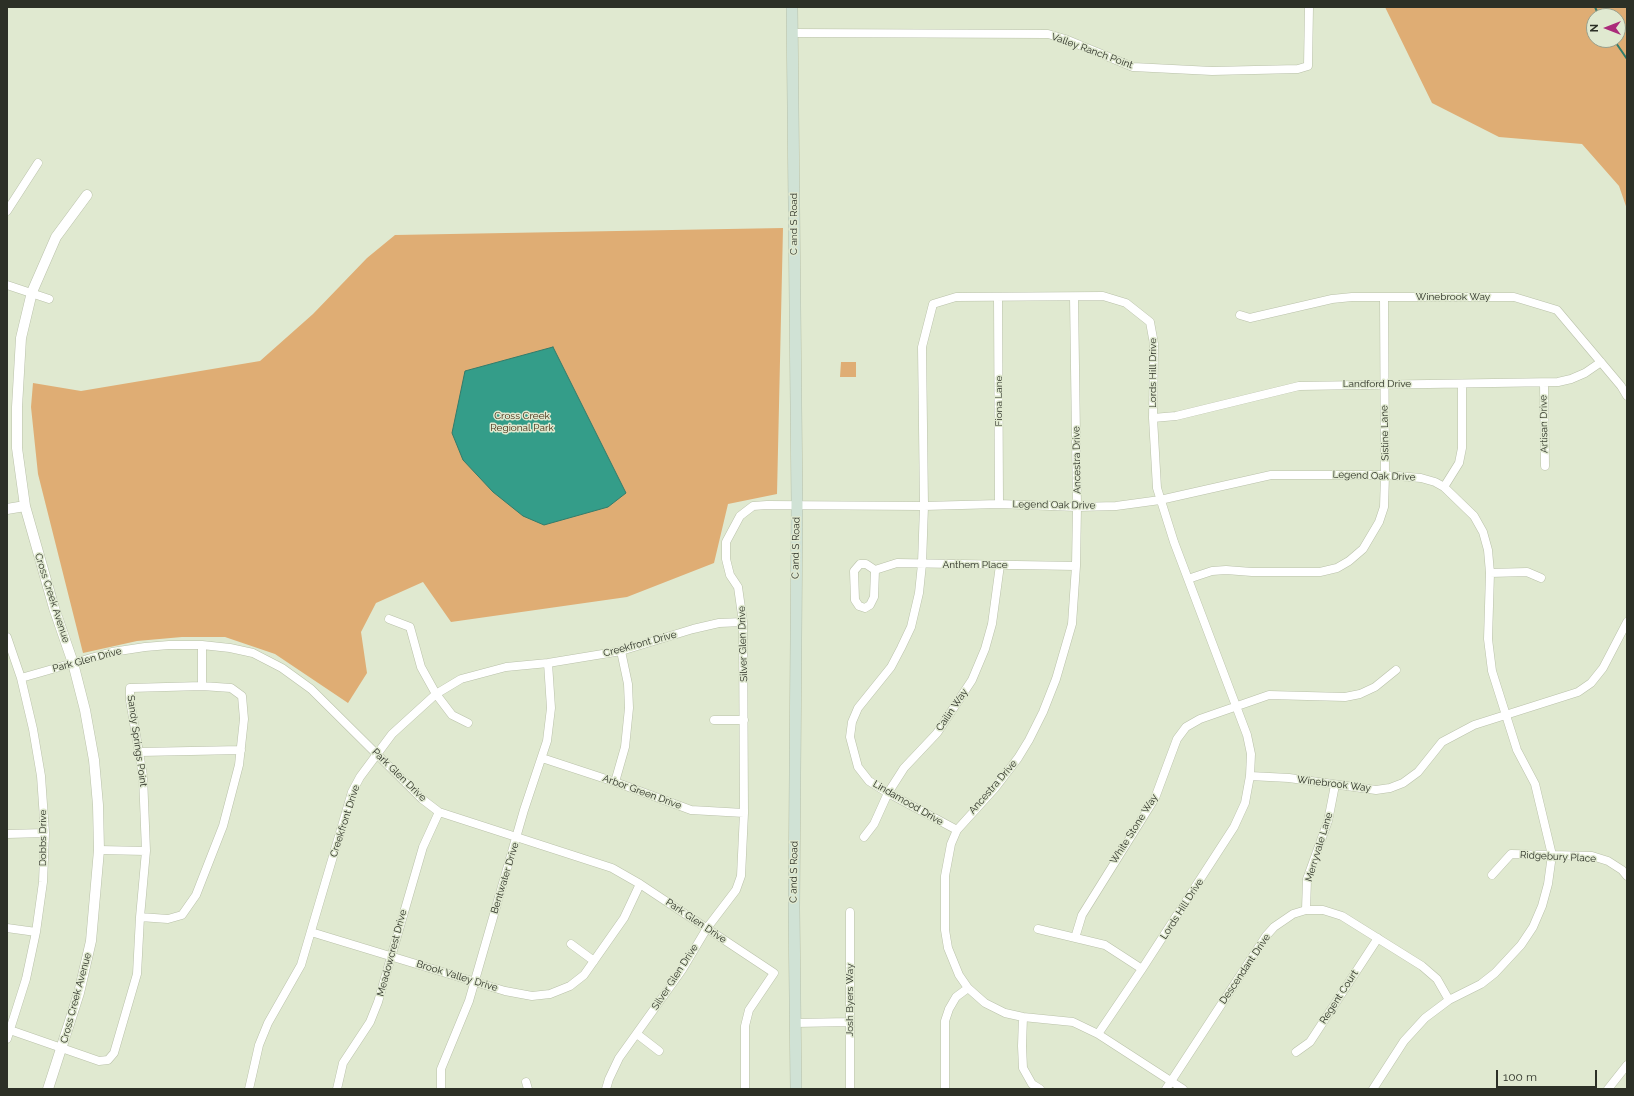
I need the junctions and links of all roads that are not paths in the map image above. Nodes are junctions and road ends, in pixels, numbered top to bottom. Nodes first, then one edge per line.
1 (792, 7) edge
2 (1309, 7) edge
3 (792, 34) junction
4 (38, 163) dead end
5 (87, 195) dead end
6 (7, 211) edge
7 (7, 285) edge
8 (32, 292) junction
9 (998, 297) junction
10 (1074, 297) junction
11 (1384, 297) junction
12 (49, 299) dead end
13 (1240, 315) dead end
14 (1601, 362) junction
15 (1384, 383) junction
16 (1544, 383) junction
17 (1462, 384) junction
18 (1627, 396) edge
19 (1153, 418) junction
20 (1545, 466) dead end
21 (1386, 475) junction
22 (1444, 487) junction
23 (1160, 500) junction
24 (797, 504) junction
25 (999, 504) junction
26 (25, 506) junction
27 (924, 506) junction
28 (1077, 507) junction
29 (7, 509) edge
30 (922, 564) junction
31 (1000, 565) junction
32 (1076, 566) junction
33 (874, 570) junction
34 (1490, 573) junction
35 (1541, 578) dead end
36 (1188, 579) junction
37 (389, 620) dead end
38 (743, 622) junction
39 (1627, 622) edge
40 (7, 637) edge
41 (202, 645) junction
42 (621, 651) junction
43 (73, 663) junction
44 (548, 663) junction
45 (1396, 670) dead end
46 (21, 678) junction
47 (202, 686) junction
48 (436, 694) junction
49 (1236, 706) junction
50 (1506, 715) junction
51 (714, 720) dead end
52 (744, 720) junction
53 (468, 723) dead end
54 (241, 750) junction
55 (140, 752) junction
56 (377, 755) junction
57 (542, 758) junction
58 (1250, 776) junction
59 (615, 782) junction
60 (1335, 785) junction
61 (888, 793) junction
62 (439, 812) junction
63 (744, 812) junction
64 (957, 830) junction
65 (7, 834) edge
66 (45, 834) junction
67 (864, 836) dead end
68 (517, 838) junction
69 (99, 850) junction
70 (146, 851) junction
71 (1552, 855) junction
72 (1492, 875) dead end
73 (1627, 876) edge
74 (640, 884) junction
75 (1306, 910) junction
76 (850, 912) dead end
77 (140, 917) junction
78 (7, 928) edge
79 (707, 928) junction
80 (1038, 929) dead end
81 (36, 932) junction
82 (311, 932) junction
83 (1075, 938) junction
84 (1378, 938) junction
85 (571, 944) dead end
86 (390, 956) junction
87 (594, 961) junction
88 (1142, 969) junction
89 (475, 980) junction
90 (968, 988) junction
91 (1449, 1000) junction
92 (1023, 1017) junction
93 (850, 1022) junction
94 (795, 1023) junction
95 (9, 1029) edge
96 (637, 1034) junction
97 (1098, 1034) junction
98 (7, 1039) edge
99 (62, 1048) junction
100 (659, 1051) dead end
101 (1296, 1052) dead end
102 (1627, 1064) edge
103 (1171, 1081) junction
104 (48, 1089) edge
105 (250, 1089) edge
106 (337, 1089) edge
107 (441, 1089) edge
108 (606, 1089) edge
109 (745, 1089) edge
110 (796, 1089) edge
111 (850, 1089) edge
112 (945, 1089) edge
113 (1040, 1089) edge
114 (1166, 1089) edge
115 (1183, 1089) edge
116 (1373, 1089) edge
117 (1608, 1089) edge

1 - 3 main road, C and S Road
2 - 3 street, Valley Ranch Point
3 - 24 main road, C and S Road
4 - 6 street
5 - 8 street
7 - 8 street
8 - 12 street
8 - 26 street, Cross Creek Avenue
9 - 10 street, Lords Hill Drive
9 - 25 street, Fiona Lane
9 - 27 street, Lords Hill Drive
10 - 19 street, Lords Hill Drive
10 - 28 street, Ancestra Drive
11 - 13 street, Winebrook Way
11 - 14 street, Winebrook Way
11 - 15 street, Sistine Lane
14 - 16 street, Landford Drive
14 - 18 street, Winebrook Way
15 - 17 street, Landford Drive
15 - 19 street, Landford Drive
15 - 21 street, Sistine Lane
16 - 17 street, Landford Drive
16 - 20 street, Artisan Drive
17 - 22 street
19 - 23 street, Lords Hill Drive
21 - 22 street, Legend Oak Drive
21 - 23 street, Legend Oak Drive
21 - 36 street, Sistine Lane
22 - 34 street, Legend Oak Drive
23 - 28 street, Legend Oak Drive
23 - 36 street, Lords Hill Drive
24 - 27 street, Legend Oak Drive
24 - 38 street, Silver Glen Drive
24 - 94 main road, C and S Road
25 - 27 street, Legend Oak Drive
25 - 28 street, Legend Oak Drive
26 - 29 street
26 - 43 street, Cross Creek Avenue
27 - 30 street, Lindamood Drive
28 - 32 street, Ancestra Drive
30 - 31 street, Anthem Place
30 - 33 street, Anthem Place
30 - 61 street, Lindamood Drive
31 - 32 street, Anthem Place
31 - 61 street, Cailin Way
32 - 64 street, Ancestra Drive
33 - 33 street, Anthem Place
34 - 35 street
34 - 50 street, Legend Oak Drive
36 - 49 street, Lords Hill Drive
37 - 48 street
38 - 42 street, Creekfront Drive
38 - 52 street, Silver Glen Drive
39 - 50 street, Winebrook Way
40 - 46 street, Dobbs Drive
41 - 43 street, Park Glen Drive
41 - 47 street
41 - 56 street, Park Glen Drive
42 - 44 street, Creekfront Drive
42 - 59 street
43 - 46 street, Park Glen Drive
43 - 69 street, Cross Creek Avenue
44 - 48 street, Creekfront Drive
44 - 57 street, Bentwater Drive
45 - 49 street, White Stone Way
46 - 66 street, Dobbs Drive
47 - 54 street, Sandy Springs Point
47 - 55 street, Sandy Springs Point
48 - 53 street
48 - 56 street, Creekfront Drive
49 - 58 street
49 - 83 street, White Stone Way
50 - 60 street, Winebrook Way
50 - 71 street, Legend Oak Drive
51 - 52 street
52 - 63 street, Silver Glen Drive
54 - 55 street
54 - 77 street, Sandy Springs Point
55 - 70 street, Sandy Springs Point
56 - 62 street, Park Glen Drive
56 - 82 street, Creekfront Drive
57 - 59 street, Arbor Green Drive
57 - 68 street, Bentwater Drive
58 - 60 street, Winebrook Way
58 - 88 street, Lords Hill Drive
59 - 63 street, Arbor Green Drive
60 - 75 street, Merryvale Lane
61 - 64 street, Lindamood Drive
61 - 67 street, Cailin Way
62 - 68 street, Park Glen Drive
62 - 86 street, Meadowcrest Drive
63 - 79 street, Silver Glen Drive
64 - 90 street, Ancestra Drive
65 - 66 street
66 - 81 street, Dobbs Drive
68 - 74 street, Park Glen Drive
68 - 89 street, Bentwater Drive
69 - 70 street
69 - 99 street, Cross Creek Avenue
70 - 77 street, Sandy Springs Point
71 - 72 street, Ridgebury Place
71 - 73 street, Ridgebury Place
71 - 91 street, Legend Oak Drive
74 - 79 street, Park Glen Drive
74 - 87 street, Brook Valley Drive
75 - 84 street, Descendant Drive
75 - 103 street, Descendant Drive
76 - 93 street, Josh Byers Way
77 - 99 street, Sandy Springs Point
78 - 81 street
79 - 96 street, Silver Glen Drive
79 - 109 street, Park Glen Drive
80 - 83 street
81 - 95 street, Dobbs Drive
82 - 86 street, Brook Valley Drive
82 - 105 street, Creekfront Drive
83 - 88 street
84 - 91 street, Descendant Drive
84 - 101 street, Regent Court
85 - 87 street
86 - 89 street, Brook Valley Drive
86 - 106 street, Meadowcrest Drive
87 - 89 street, Brook Valley Drive
88 - 97 street, Lords Hill Drive
89 - 107 street, Bentwater Drive
90 - 92 street, Ancestra Drive
90 - 112 street
91 - 116 street, Legend Oak Drive
92 - 97 street, Ancestra Drive
92 - 113 street
93 - 94 street
93 - 111 street, Josh Byers Way
94 - 110 main road, C and S Road
95 - 98 street, Dobbs Drive
95 - 99 street, Sandy Springs Point
96 - 100 street
96 - 108 street, Silver Glen Drive
97 - 103 street, Ancestra Drive
99 - 104 street, Cross Creek Avenue
102 - 117 street
103 - 114 street, Descendant Drive
103 - 115 street, Ancestra Drive

